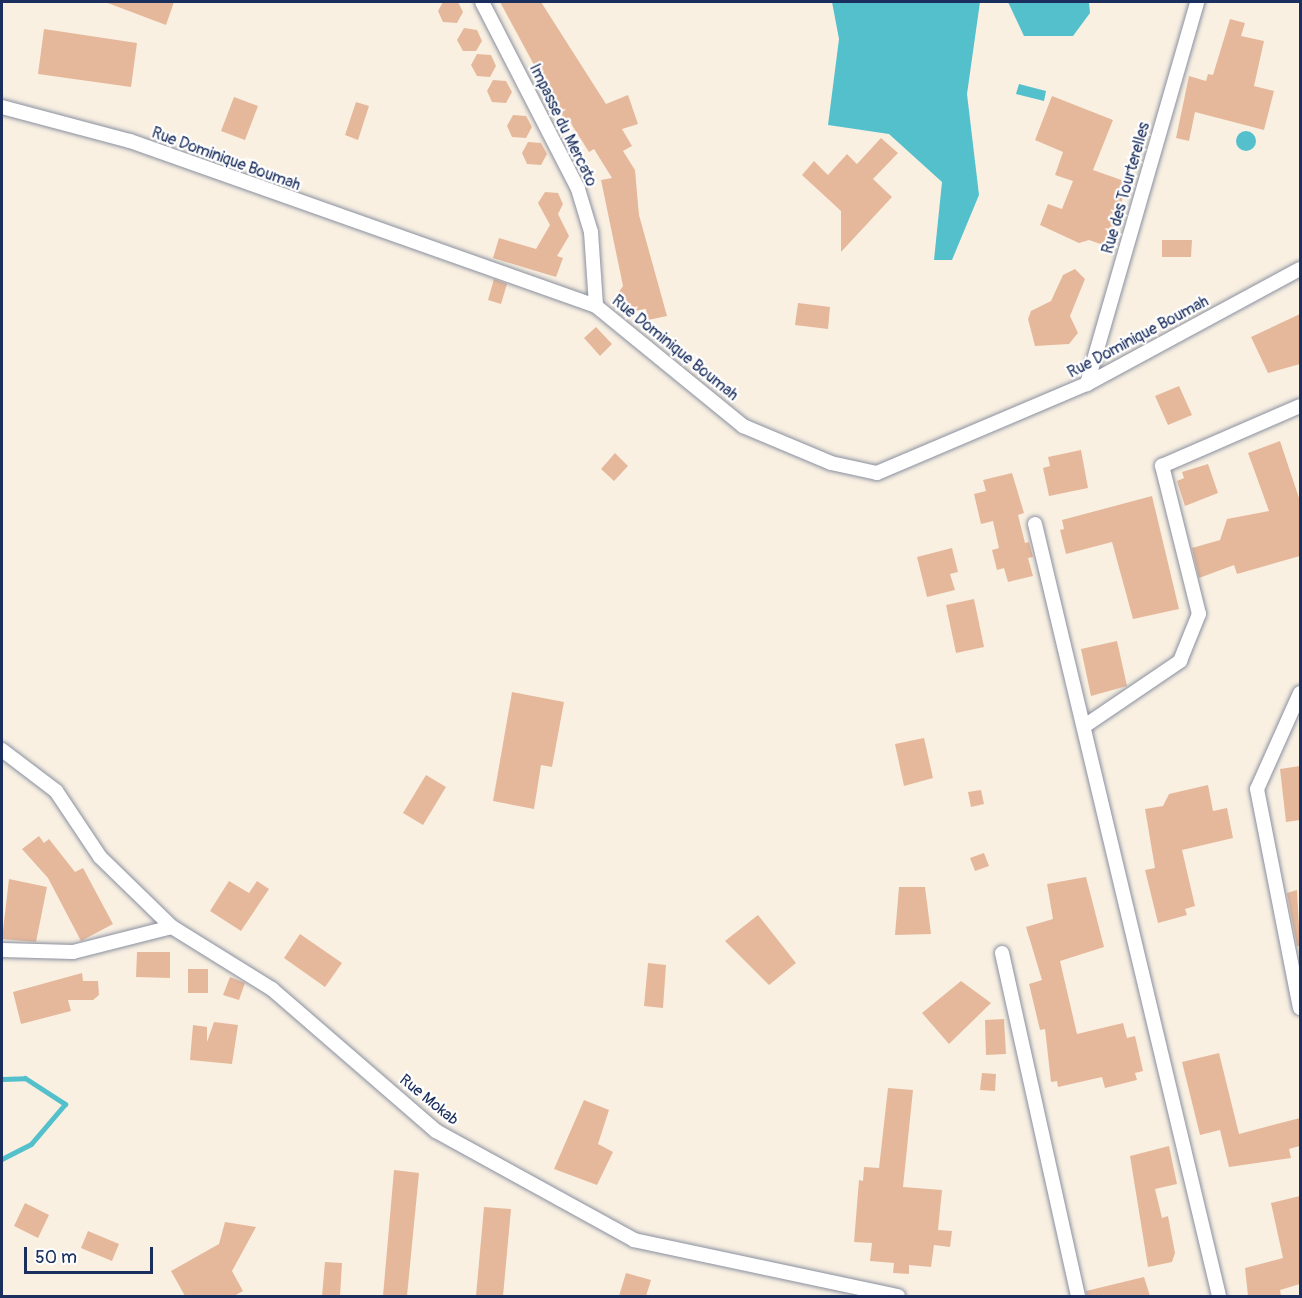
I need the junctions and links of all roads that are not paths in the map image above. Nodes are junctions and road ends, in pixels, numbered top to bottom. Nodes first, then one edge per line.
1 (482, 2) edge
2 (1197, 2) edge
3 (2, 107) edge
4 (1300, 269) edge
5 (596, 306) junction
6 (1087, 384) junction
7 (1300, 406) edge
8 (1035, 524) dead end
9 (1299, 695) edge
10 (1086, 725) junction
11 (2, 750) edge
12 (172, 927) junction
13 (2, 950) edge
14 (1002, 953) dead end
15 (1300, 1008) edge
16 (898, 1296) edge
17 (1078, 1296) edge
18 (1219, 1296) edge

1 - 5 street, Impasse du Mercato
2 - 6 street, Rue des Tourterelles
3 - 5 street, Rue Dominique Boumah
4 - 6 street, Rue Dominique Boumah
5 - 6 street, Rue Dominique Boumah
7 - 10 street
8 - 10 street
9 - 15 street
10 - 18 street
11 - 12 street, Rue Mokab
12 - 13 street
12 - 16 street, Rue Mokab
14 - 17 street

